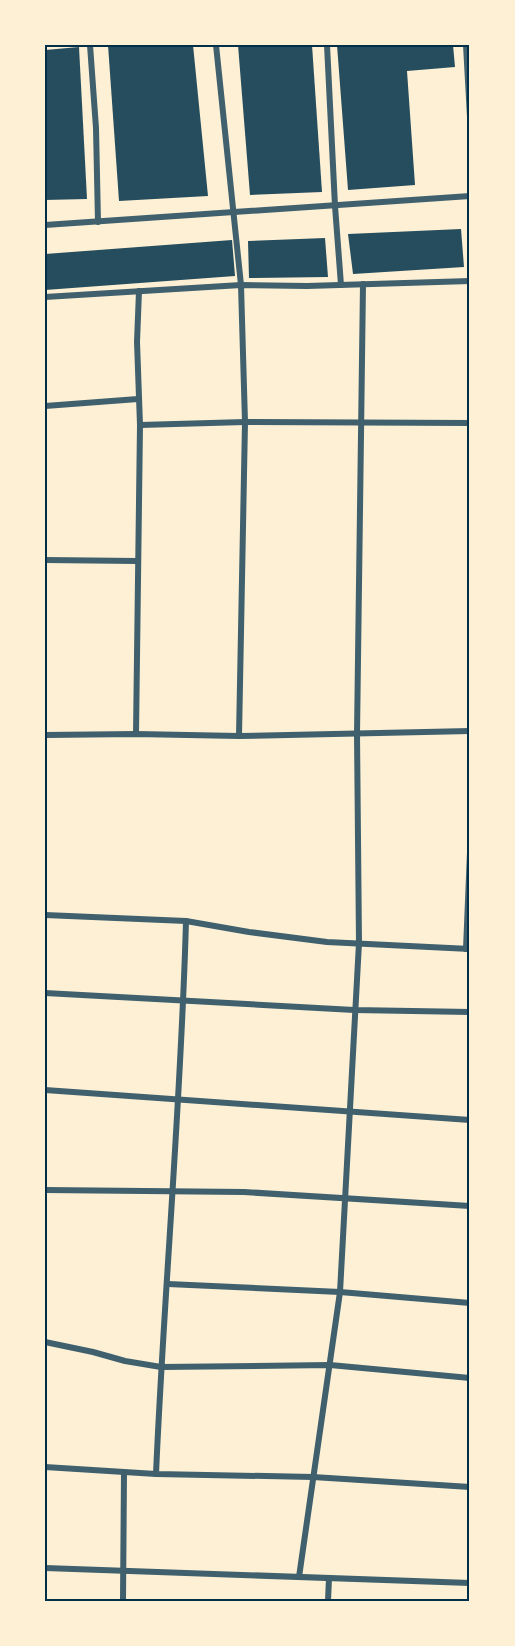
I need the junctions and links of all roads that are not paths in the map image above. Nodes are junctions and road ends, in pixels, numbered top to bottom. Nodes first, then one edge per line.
1 (90, 45) edge
2 (216, 45) edge
3 (327, 45) edge
4 (466, 45) edge
5 (470, 117) edge
6 (470, 196) edge
7 (335, 206) junction
8 (233, 212) junction
9 (98, 222) junction
10 (45, 225) edge
11 (470, 281) edge
12 (363, 284) junction
13 (242, 285) junction
14 (341, 285) junction
15 (139, 291) junction
16 (45, 297) edge
17 (138, 399) junction
18 (45, 406) edge
19 (245, 422) junction
20 (470, 423) edge
21 (360, 424) junction
22 (140, 425) junction
23 (45, 560) edge
24 (137, 561) junction
25 (470, 731) edge
26 (136, 734) junction
27 (357, 734) junction
28 (45, 735) edge
29 (239, 736) junction
30 (470, 852) edge
31 (45, 915) edge
32 (186, 921) junction
33 (359, 943) junction
34 (468, 949) edge
35 (45, 993) edge
36 (184, 1002) junction
37 (354, 1010) junction
38 (470, 1012) edge
39 (45, 1090) edge
40 (177, 1100) junction
41 (348, 1111) junction
42 (470, 1120) edge
43 (45, 1190) edge
44 (173, 1191) junction
45 (346, 1198) junction
46 (470, 1206) edge
47 (168, 1284) junction
48 (340, 1292) junction
49 (470, 1304) edge
50 (45, 1342) edge
51 (330, 1365) junction
52 (161, 1367) junction
53 (470, 1378) edge
54 (45, 1467) edge
55 (124, 1473) junction
56 (156, 1474) junction
57 (313, 1477) junction
58 (470, 1487) edge
59 (45, 1568) edge
60 (123, 1570) junction
61 (299, 1576) junction
62 (329, 1578) junction
63 (470, 1583) edge
64 (123, 1601) edge
65 (328, 1601) edge

1 - 9 street
2 - 8 street
3 - 7 street
4 - 5 street
6 - 7 street
7 - 8 street
7 - 14 street
8 - 9 street
8 - 13 street
9 - 10 street
11 - 12 street
12 - 14 street
12 - 21 street
13 - 14 street
13 - 15 street
13 - 19 street
15 - 16 street
15 - 17 street
17 - 18 street
17 - 22 street
19 - 21 street
19 - 22 street
19 - 29 street
20 - 21 street
21 - 27 street
22 - 24 street
23 - 24 street
24 - 26 street
25 - 27 street
26 - 28 street
26 - 29 street
27 - 29 street
27 - 33 street
30 - 34 street
31 - 32 street
32 - 33 street
32 - 36 street
33 - 34 street
33 - 37 street
35 - 36 street
36 - 37 street
36 - 40 street
37 - 38 street
37 - 41 street
39 - 40 street
40 - 41 street
40 - 44 street
41 - 42 street
41 - 45 street
43 - 44 street
44 - 45 street
44 - 47 street
45 - 46 street
45 - 48 street
47 - 48 street
47 - 52 street
48 - 49 street
48 - 51 street
50 - 52 street
51 - 52 street
51 - 53 street
51 - 57 street
52 - 56 street
54 - 55 street
55 - 56 street
55 - 60 street
56 - 57 street
57 - 58 street
57 - 61 street
59 - 60 street
60 - 61 street
60 - 64 street
61 - 62 street
62 - 63 street
62 - 65 street

